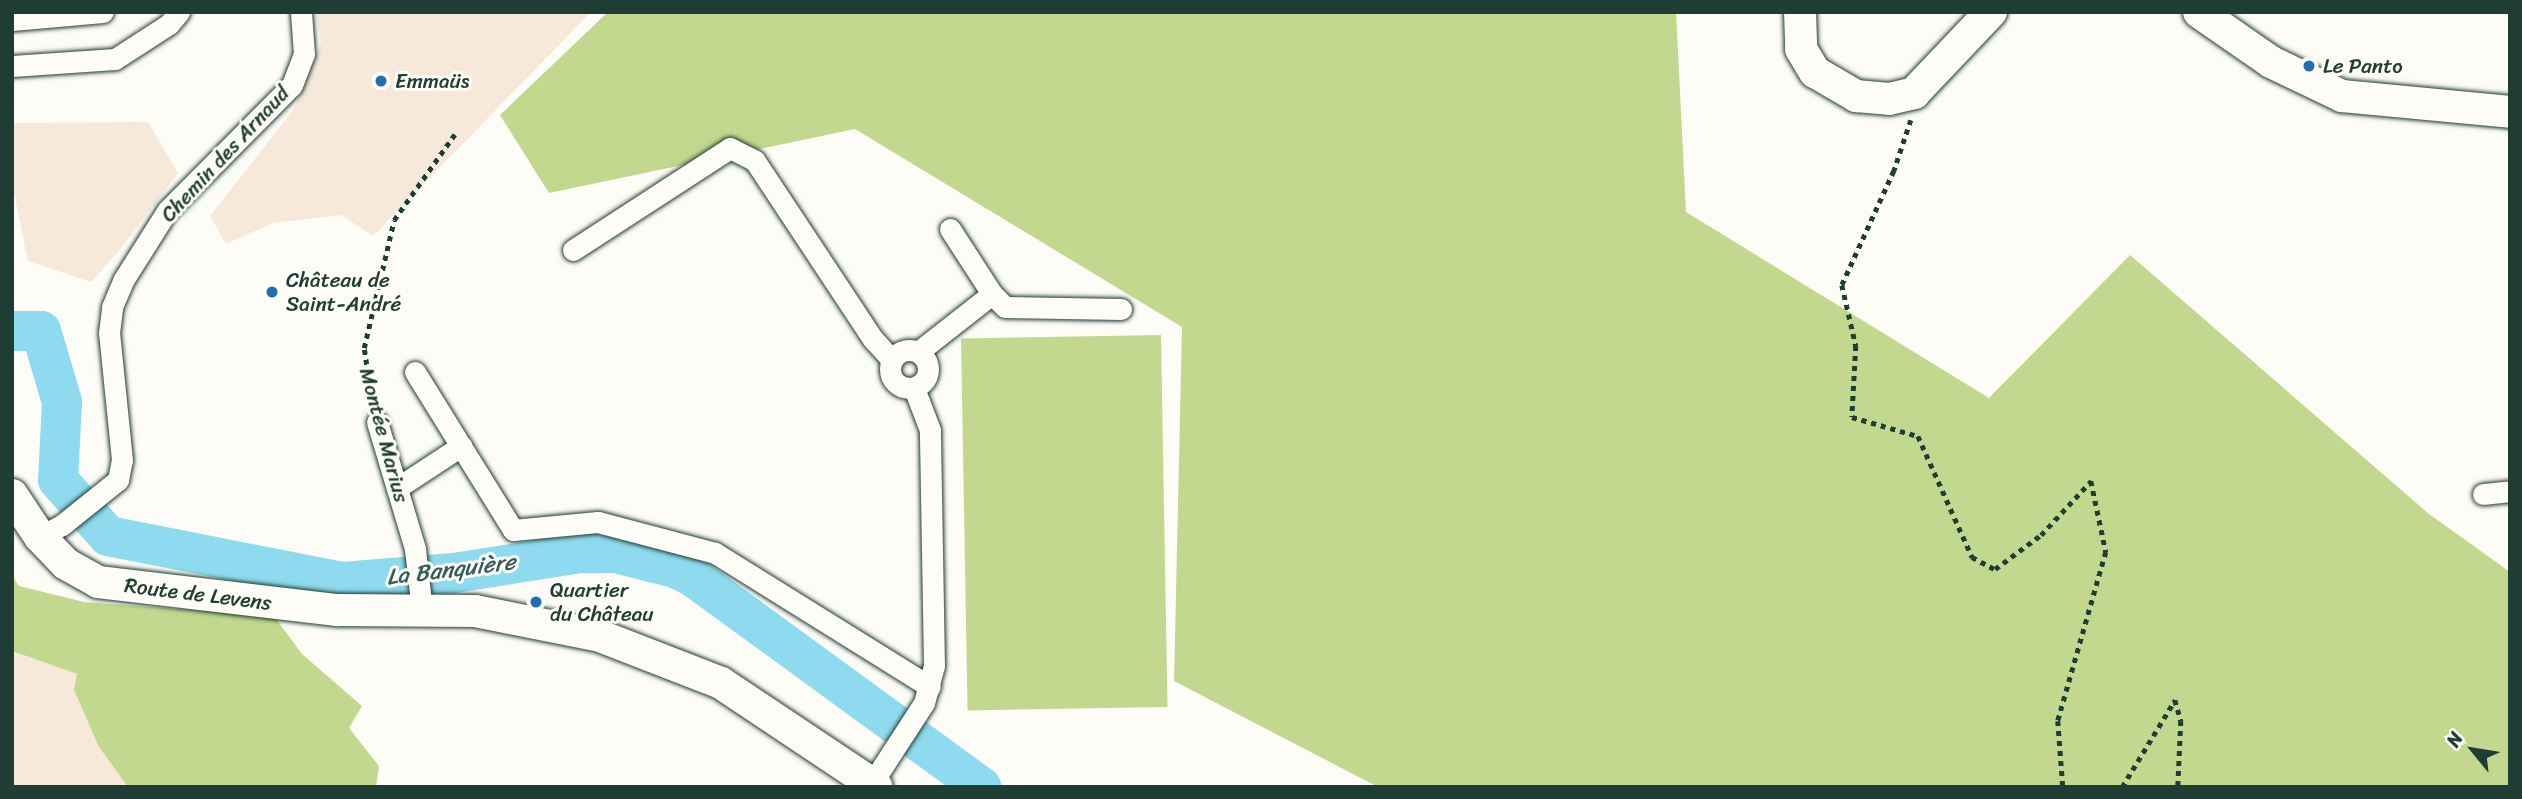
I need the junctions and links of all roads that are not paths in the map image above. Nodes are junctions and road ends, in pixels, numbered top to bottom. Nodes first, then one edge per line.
1 (103, 12) edge
2 (179, 12) edge
3 (301, 12) edge
4 (1800, 12) edge
5 (1991, 12) edge
6 (2199, 12) edge
7 (12, 20) edge
8 (12, 66) edge
9 (2510, 112) edge
10 (950, 229) dead end
11 (573, 250) dead end
12 (992, 294) junction
13 (1121, 309) dead end
14 (918, 352) junction
15 (892, 359) junction
16 (415, 372) dead end
17 (914, 388) junction
18 (377, 422) road end
19 (461, 446) junction
20 (397, 488) junction
21 (2510, 491) edge
22 (2483, 494) dead end
23 (12, 495) edge
24 (51, 531) junction
25 (421, 602) junction
26 (927, 695) junction
27 (878, 778) edge

1 - 7 street
2 - 8 street
3 - 24 street, Chemin des Arnaud
4 - 5 street
6 - 9 street
10 - 12 street
11 - 15 street
12 - 13 street
12 - 14 street
14 - 15 street
14 - 17 street
15 - 17 street
16 - 19 street
17 - 26 street
18 - 20 street, Montée Marius
19 - 20 street
19 - 26 street
20 - 25 street, Montée Marius
21 - 22 street
23 - 24 street, Route de Levens
24 - 25 street, Route de Levens
25 - 27 street, Route de Levens
26 - 27 street

